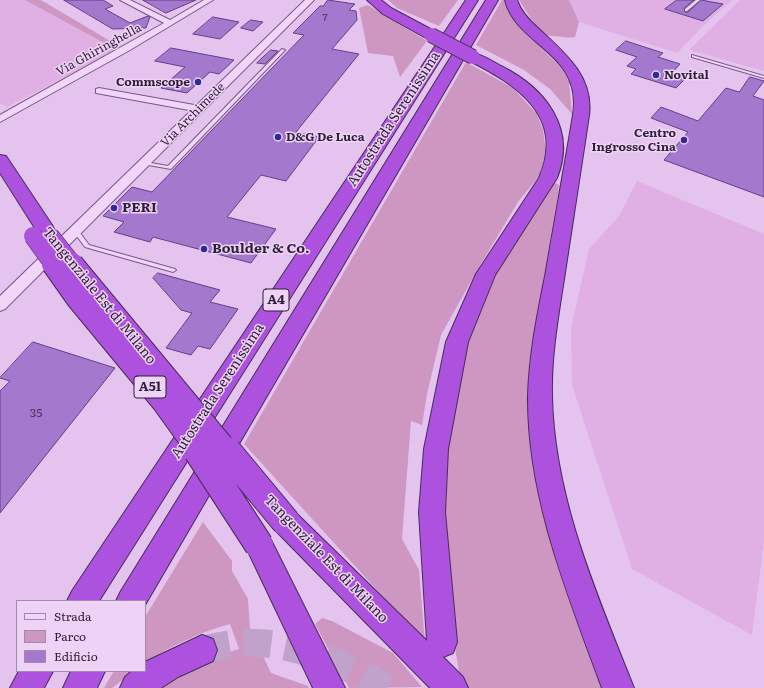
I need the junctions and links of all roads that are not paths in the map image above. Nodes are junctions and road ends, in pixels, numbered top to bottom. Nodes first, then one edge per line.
1 (124, 0) edge
2 (208, 0) edge
3 (310, 0) edge
4 (373, 0) edge
5 (383, 0) edge
6 (462, 0) edge
7 (472, 0) edge
8 (492, 0) edge
9 (511, 0) edge
10 (698, 0) edge
11 (686, 10) dead end
12 (170, 23) junction
13 (433, 32) junction
14 (284, 50) dead end
15 (475, 54) junction
16 (693, 56) dead end
17 (433, 61) junction
18 (764, 77) edge
19 (99, 91) dead end
20 (200, 109) junction
21 (0, 119) edge
22 (0, 160) edge
23 (145, 163) junction
24 (572, 166) junction
25 (0, 187) edge
26 (76, 231) junction
27 (39, 233) junction
28 (173, 270) dead end
29 (0, 306) edge
30 (83, 600) edge
31 (132, 600) edge
32 (442, 642) dead end
33 (202, 650) tunnel mouth
34 (36, 672) edge
35 (88, 672) edge
36 (26, 688) edge
37 (79, 688) edge
38 (136, 688) edge
39 (329, 688) edge
40 (452, 688) edge
41 (618, 688) edge

1 - 12 street
2 - 12 street, Via Ghiringhella
3 - 20 street, Via Archimede
4 - 13 highway
5 - 13 highway
6 - 17 highway
7 - 17 highway, Autostrada Serenissima / A4
8 - 31 highway, Autostrada Serenissima / A4
9 - 24 highway
10 - 11 lane
12 - 21 street, Via Ghiringhella
13 - 15 highway, bridge
14 - 23 lane
15 - 24 highway
15 - 32 highway
16 - 18 lane
17 - 30 highway, Autostrada Serenissima / A4
19 - 20 street
20 - 23 street, Via Archimede
22 - 27 highway, Tangenziale Est di Milano / A51
23 - 26 street, Via Archimede
24 - 41 highway
25 - 27 highway, Tangenziale Est di Milano / A51
26 - 28 lane
26 - 29 street, Via Archimede
27 - 39 highway, Tangenziale Est di Milano / A51, bridge
27 - 40 highway, Tangenziale Est di Milano / A51, bridge
33 - 38 highway
34 - 36 highway
35 - 37 highway

